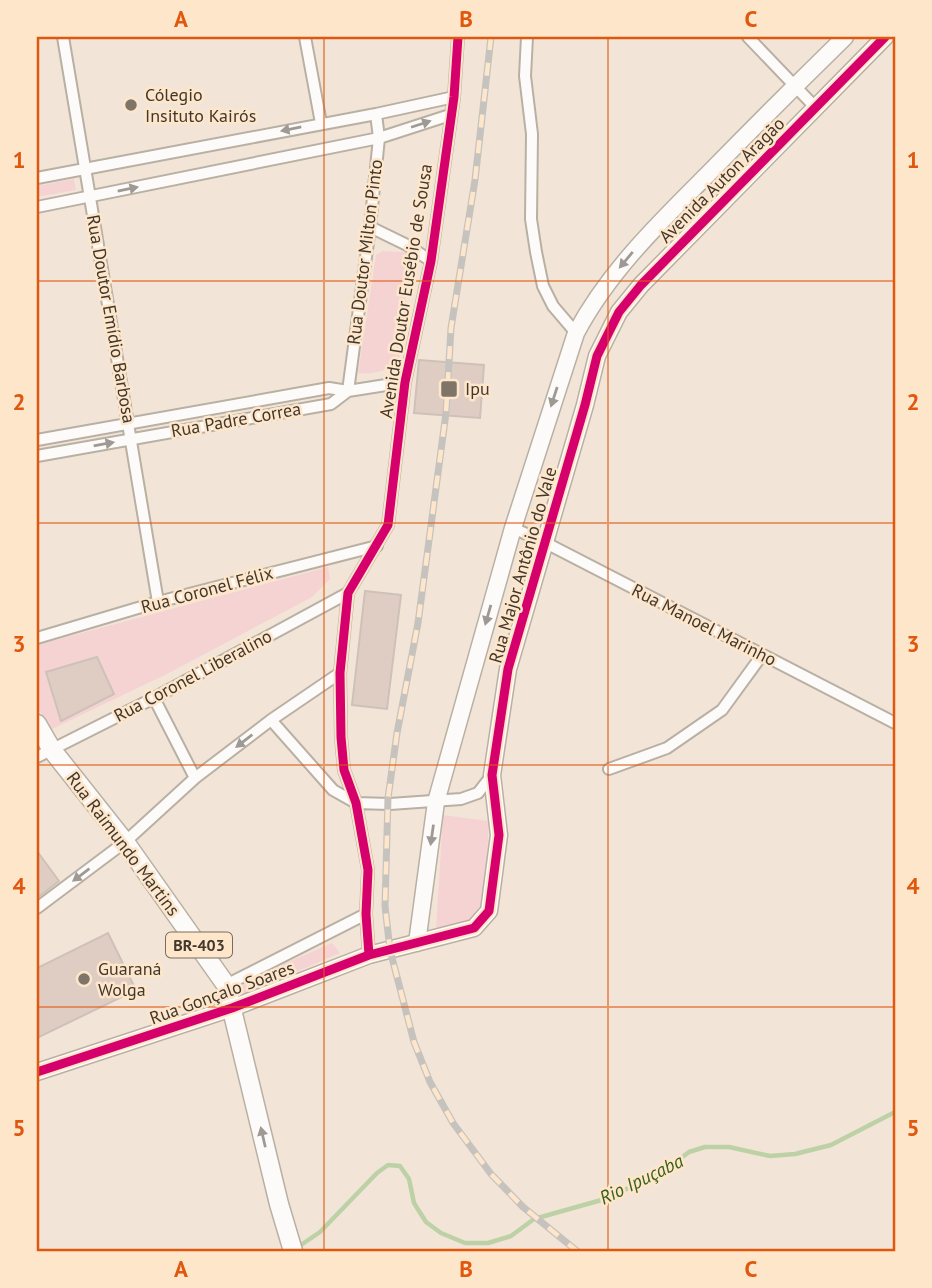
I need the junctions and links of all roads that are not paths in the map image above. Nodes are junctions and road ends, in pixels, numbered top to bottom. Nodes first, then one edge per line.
1 (63, 37) edge
2 (305, 37) edge
3 (458, 37) edge
4 (527, 37) edge
5 (748, 37) edge
6 (845, 37) edge
7 (885, 37) edge
8 (796, 85) junction
9 (454, 97) junction
10 (816, 108) junction
11 (376, 114) junction
12 (450, 115) junction
13 (321, 123) junction
14 (379, 138) junction
15 (87, 168) junction
16 (37, 178) edge
17 (90, 197) junction
18 (37, 207) edge
19 (370, 227) junction
20 (431, 261) junction
21 (576, 333) junction
22 (597, 356) joint
23 (405, 382) junction
24 (348, 391) junction
25 (129, 423) junction
26 (131, 439) junction
27 (37, 440) edge
28 (37, 456) edge
29 (513, 528) junction
30 (544, 542) junction
31 (377, 546) junction
32 (348, 593) junction
33 (158, 602) junction
34 (37, 638) edge
35 (762, 654) junction
36 (340, 673) junction
37 (154, 698) junction
38 (271, 720) junction
39 (895, 723) edge
40 (37, 724) edge
41 (44, 753) edge
42 (608, 769) dead end
43 (492, 775) junction
44 (195, 778) junction
45 (436, 802) junction
46 (356, 803) junction
47 (125, 842) junction
48 (37, 908) edge
49 (366, 914) junction
50 (417, 943) junction
51 (369, 955) junction
52 (226, 985) junction
53 (232, 1008) junction
54 (37, 1072) edge
55 (293, 1251) edge

1 - 15 street, Rua Doutor Emídio Barbosa
2 - 13 street
3 - 9 street, Avenida Doutor Eusébio de Sousa
4 - 21 street
5 - 8 street
6 - 8 street, Avenida Auton Aragão
7 - 10 street, Avenida Auton Aragão
8 - 10 street
8 -> 21 street, Avenida Auton Aragão
9 - 11 street
9 - 12 street, Avenida Doutor Eusébio de Sousa
10 - 22 street, Avenida Auton Aragão
11 - 13 street
11 - 14 street, Rua Doutor Milton Pinto
14 -> 12 street
12 - 20 street, Avenida Doutor Eusébio de Sousa
13 -> 15 street
17 -> 14 street
14 - 19 street, Rua Doutor Milton Pinto
15 - 16 street
15 - 17 street, Rua Doutor Emídio Barbosa
17 - 18 street
17 - 25 street, Rua Doutor Emídio Barbosa
19 - 20 street
19 - 24 street, Rua Doutor Milton Pinto
20 - 23 street, Avenida Doutor Eusébio de Sousa
21 -> 29 street, Avenida Auton Aragão
22 - 30 street, Rua Major Antônio do Vale
23 - 24 street, Rua Padre Correa
23 - 31 street, Avenida Doutor Eusébio de Sousa
24 - 25 street, Rua Padre Correa
24 - 26 street, Rua Padre Correa
25 - 26 street, Rua Doutor Emídio Barbosa
25 - 27 street, Rua Padre Correa
28 -> 26 street, Rua Padre Correa
26 - 33 street, Rua Doutor Emídio Barbosa
29 - 30 street, Rua Manoel Marinho
29 -> 45 street, Avenida Auton Aragão
30 - 35 street, Rua Manoel Marinho
30 - 43 street, Rua Major Antônio do Vale
31 - 32 street, Avenida Doutor Eusébio de Sousa
31 - 33 street, Rua Coronel Félix
32 - 36 street, Avenida Doutor Eusébio de Sousa
32 - 37 street, Rua Coronel Liberalino
33 - 34 street, Rua Coronel Félix
35 - 39 street, Rua Manoel Marinho
35 - 42 street
36 - 38 street
36 - 46 street, Avenida Doutor Eusébio de Sousa
37 - 41 street, Rua Coronel Liberalino
37 - 44 street
38 -> 44 street
38 - 46 street
40 - 41 main road, Rua Raimundo Martins / BR-403
41 - 47 main road, Rua Raimundo Martins / BR-403
43 - 45 street
43 - 50 street, Rua Major Antônio do Vale
44 - 47 street
45 - 46 street
45 -> 50 street, Avenida Auton Aragão
46 - 49 street, Avenida Doutor Eusébio de Sousa
47 -> 48 street
47 - 52 main road, Rua Raimundo Martins / BR-403
49 - 51 street, Avenida Doutor Eusébio de Sousa
49 - 52 street, Rua Gonçalo Soares
50 - 51 street, Rua Gonçalo Soares
51 - 53 street, Rua Gonçalo Soares
52 - 53 main road, Rua Raimundo Martins / BR-403
53 - 54 street, Rua Gonçalo Soares
55 -> 53 main road, Rua Raimundo Martins / BR-403

